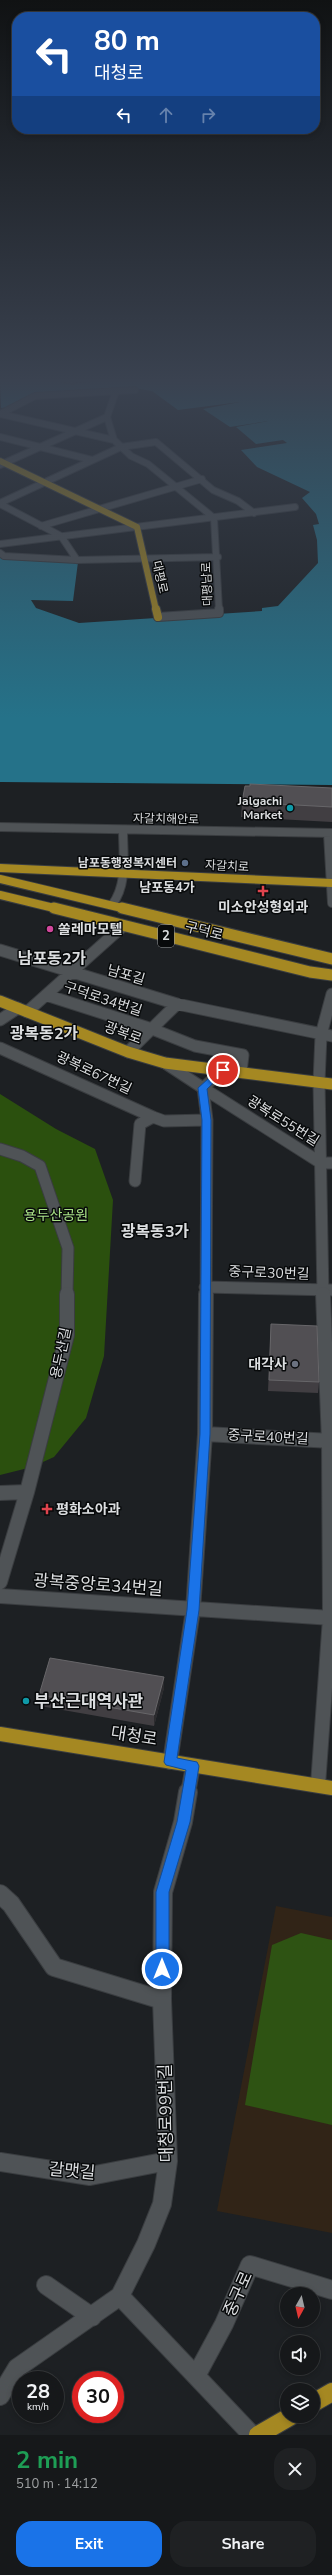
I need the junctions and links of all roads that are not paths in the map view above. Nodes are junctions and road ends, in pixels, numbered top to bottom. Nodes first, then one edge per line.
1 (27, 491) edge
2 (62, 491) edge
3 (160, 491) edge
4 (182, 491) edge
5 (214, 491) edge
6 (0, 504) edge
7 (295, 507) dead end
8 (98, 508) junction
9 (254, 513) junction
10 (214, 518) junction
11 (41, 526) junction
12 (137, 527) junction
13 (61, 536) junction
14 (0, 544) edge
15 (0, 553) edge
16 (218, 557) junction
17 (145, 559) junction
18 (77, 560) junction
19 (158, 617) joint
20 (0, 827) edge
21 (123, 830) junction
22 (330, 834) edge
23 (0, 868) edge
24 (122, 874) junction
25 (0, 879) edge
26 (331, 883) edge
27 (0, 895) edge
28 (332, 903) edge
29 (112, 905) junction
30 (123, 926) junction
31 (0, 950) edge
32 (332, 959) edge
33 (71, 973) junction
34 (332, 975) edge
35 (332, 994) edge
36 (46, 995) junction
37 (0, 1002) edge
38 (177, 1004) junction
39 (22, 1010) junction
40 (0, 1020) edge
41 (152, 1029) junction
42 (321, 1034) junction
43 (332, 1036) edge
44 (0, 1048) edge
45 (128, 1052) junction
46 (165, 1063) junction
47 (223, 1070) junction
48 (241, 1072) junction
49 (326, 1083) edge
50 (203, 1088) junction
51 (153, 1117) junction
52 (206, 1120) junction
53 (0, 1149) edge
54 (326, 1163) edge
55 (135, 1181) dead end
56 (327, 1223) edge
57 (205, 1286) junction
58 (328, 1290) edge
59 (328, 1372) edge
60 (205, 1434) junction
61 (330, 1441) edge
62 (27, 1492) junction
63 (0, 1493) edge
64 (330, 1522) edge
65 (0, 1582) edge
66 (0, 1596) edge
67 (193, 1610) junction
68 (331, 1618) edge
69 (0, 1734) edge
70 (170, 1762) junction
71 (193, 1766) junction
72 (325, 1786) edge
73 (0, 1894) edge
74 (162, 2000) junction
75 (168, 2161) junction
76 (0, 2162) edge
77 (46, 2285) dead end
78 (332, 2290) edge
79 (120, 2296) junction
80 (92, 2317) junction
81 (196, 2376) junction
82 (332, 2392) edge
83 (0, 2396) edge
84 (320, 2399) edge
85 (280, 2422) edge
86 (252, 2435) edge
87 (258, 2435) edge

1 - 6 street
2 - 8 main road
3 - 8 street
4 - 10 street
5 - 9 street
6 - 11 street
7 - 9 street
8 - 11 street
8 - 12 main road
9 - 10 street
10 - 12 street
10 - 16 street, 대평남로
11 - 13 street
12 - 13 street
12 - 17 main road, 대평로
13 - 14 street
13 - 18 street
15 - 18 street
16 - 17 street
16 - 19 street, 대평남로
17 - 18 street
17 - 19 main road, 대평로
20 - 21 street, 자갈치해안로
21 - 22 street, 자갈치해안로
21 - 24 street
22 - 26 street
23 - 24 main road, 자갈치로
24 - 26 main road, 자갈치로
24 - 29 street
25 - 29 main road, 구덕로 / 2
26 - 28 street
27 - 30 main road, 구덕로 / 2
29 - 32 main road, 구덕로 / 2
30 - 33 street, 구덕로34번길
30 - 34 main road, 구덕로 / 2
31 - 33 street, 남포길
33 - 36 street, 구덕로34번길
33 - 38 street, 남포길
35 - 42 street
36 - 39 street, 구덕로34번길
36 - 41 street, 구덕로34번길
37 - 39 main road, 광복로
38 - 41 street
38 - 42 street, 남포길
39 - 40 street
39 - 45 main road, 광복로
41 - 45 street
41 - 48 street, 광복로
42 - 43 street, 남포길
42 - 49 street
44 - 51 street, 광복로67번길
45 - 46 main road, 광복로
46 - 47 main road, 광복로
46 - 50 street, 광복로55번길
47 - 48 main road, 광복로
47 - 50 street
48 - 49 main road, 광복로
49 - 54 street
50 - 52 street
50 - 54 street, 광복로55번길
51 - 52 street, 광복로67번길
51 - 55 street
52 - 57 street
53 - 62 street, 용두산길
54 - 56 street
56 - 58 street
57 - 58 street, 중구로30번길
57 - 60 street
58 - 59 street
59 - 61 street
60 - 61 street, 중구로40번길
60 - 67 street
61 - 64 street
62 - 63 street
62 - 65 street, 용두산길
64 - 68 street
66 - 67 street, 광복중앙로34번길
67 - 68 street, 광복중앙로34번길
67 - 70 street
68 - 72 street
69 - 70 main road, 대청로
70 - 71 main road, 대청로
71 - 72 main road, 대청로
71 - 74 street, 대청로99번길
73 - 74 street
74 - 75 street, 대청로99번길
75 - 76 street, 갈맷길
75 - 79 street, 대청로99번길
77 - 80 street
78 - 81 street, 중구로
79 - 80 street, 대청로99번길
79 - 81 street
80 - 83 street, 대청로99번길
81 - 86 street
82 - 84 main road
85 - 87 main road

